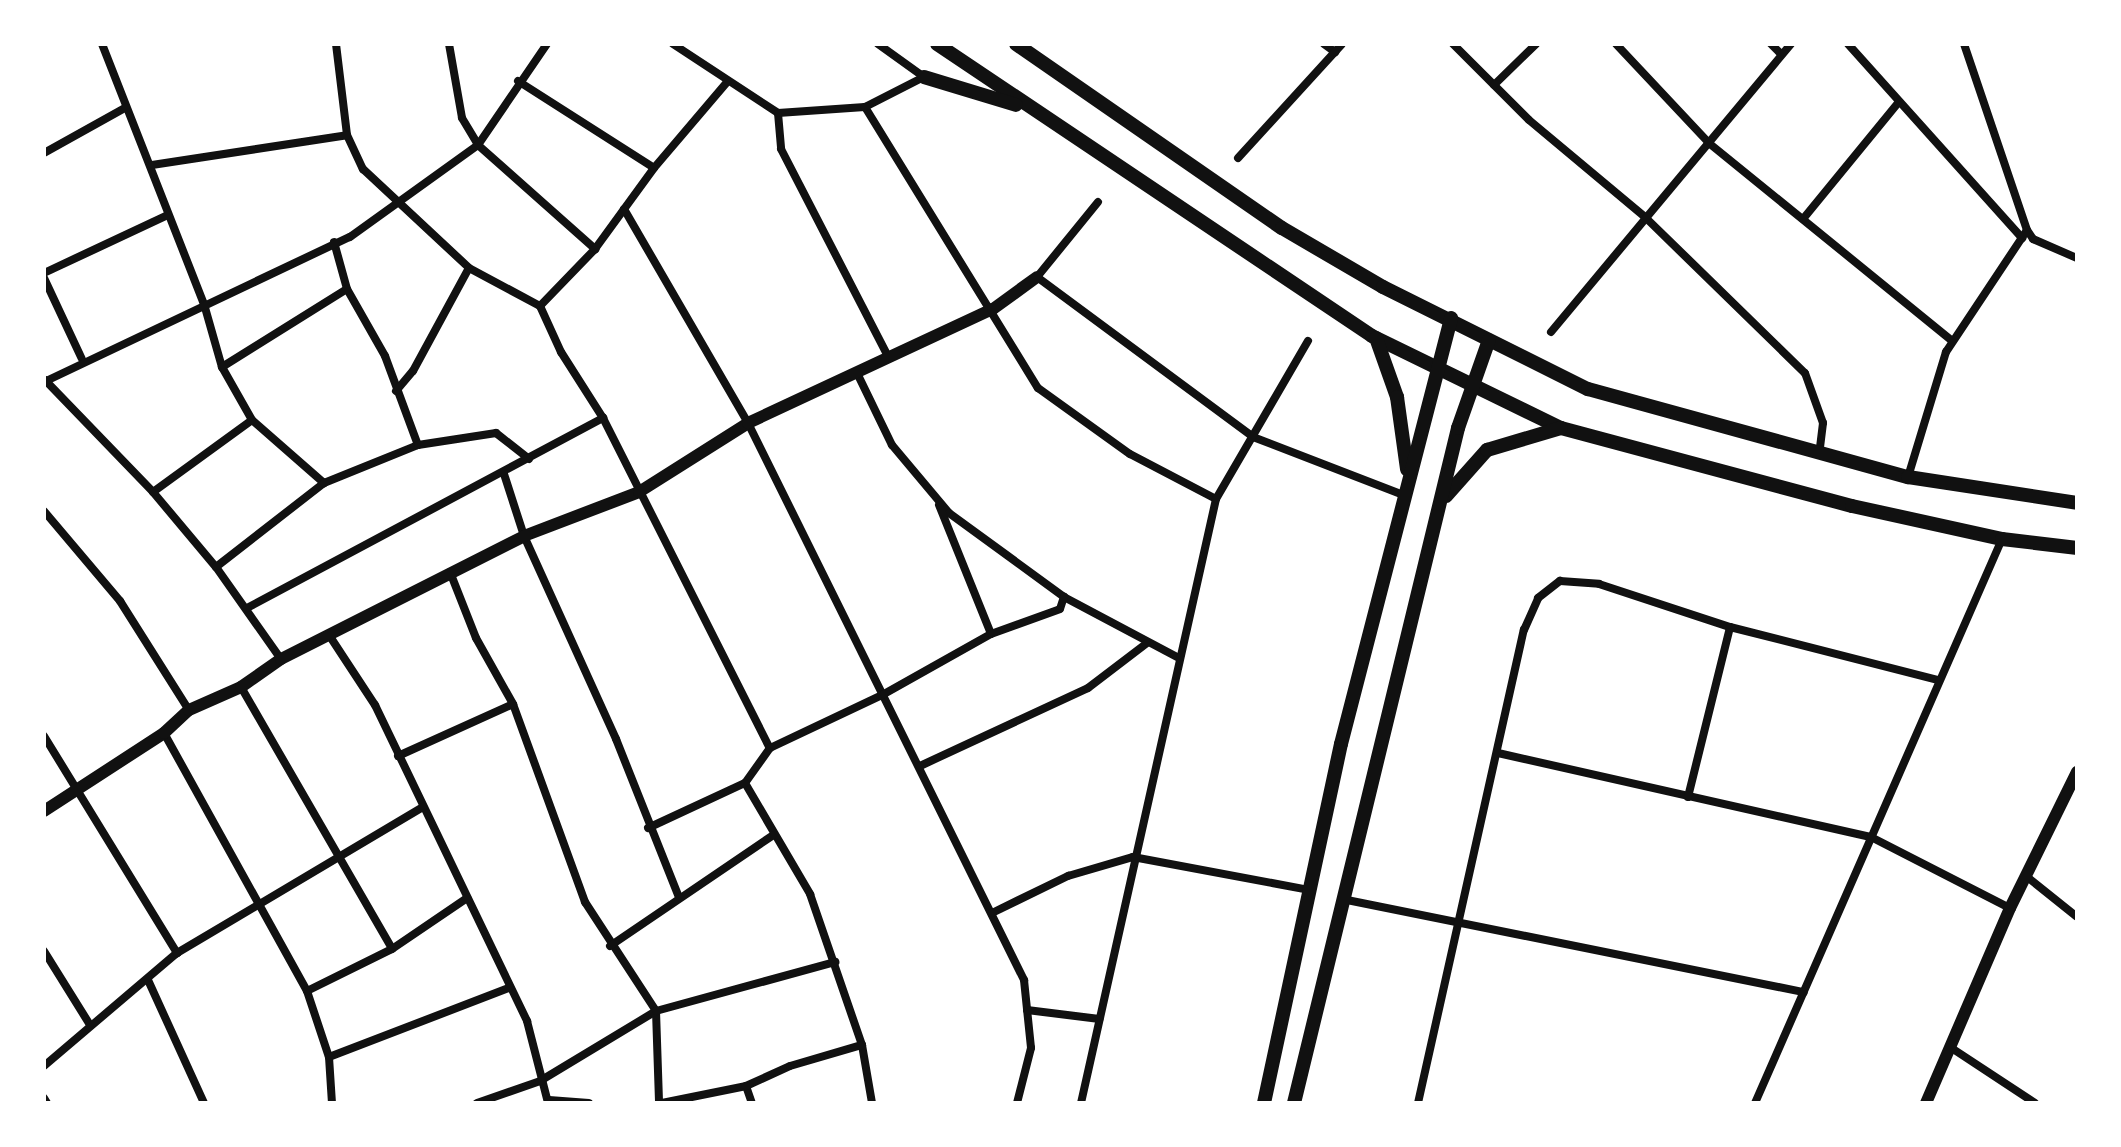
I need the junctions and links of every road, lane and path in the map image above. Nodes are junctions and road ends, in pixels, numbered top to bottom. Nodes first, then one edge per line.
1 (102, 44) edge
2 (336, 44) edge
3 (449, 44) edge
4 (547, 44) edge
5 (673, 44) edge
6 (878, 44) edge
7 (937, 44) edge
8 (1016, 44) edge
9 (1324, 44) edge
10 (1342, 44) edge
11 (1453, 44) edge
12 (1536, 44) edge
13 (1616, 44) edge
14 (1771, 44) edge
15 (1791, 44) edge
16 (1848, 44) edge
17 (1964, 44) edge
18 (1335, 52) junction
19 (1781, 54) junction
20 (924, 77) junction
21 (518, 81) junction
22 (728, 81) junction
23 (1494, 85) junction
24 (1897, 104) junction
25 (865, 107) junction
26 (125, 108) junction
27 (1026, 108) junction
28 (778, 113) junction
29 (347, 135) junction
30 (1710, 144) junction
31 (478, 145) junction
32 (44, 153) edge
33 (1238, 158) dead end
34 (152, 165) junction
35 (654, 168) junction
36 (399, 200) junction
37 (1098, 202) dead end
38 (624, 209) junction
39 (168, 215) junction
40 (1646, 218) junction
41 (1803, 219) junction
42 (2024, 234) junction
43 (334, 242) junction
44 (595, 249) junction
45 (2077, 258) edge
46 (469, 268) junction
47 (44, 276) edge
48 (1037, 277) junction
49 (347, 289) junction
50 (204, 304) junction
51 (540, 306) junction
52 (993, 309) junction
53 (1451, 318) junction
54 (1551, 332) dead end
55 (1376, 338) junction
56 (1489, 340) junction
57 (1308, 341) dead end
58 (1952, 341) junction
59 (889, 358) junction
60 (82, 359) junction
61 (222, 367) junction
62 (1434, 369) junction
63 (858, 375) junction
64 (45, 381) edge
65 (1471, 387) junction
66 (396, 391) junction
67 (603, 418) junction
68 (252, 420) junction
69 (748, 423) junction
70 (1561, 428) junction
71 (1253, 437) junction
72 (418, 445) junction
73 (1819, 455) junction
74 (529, 459) junction
75 (504, 474) junction
76 (1908, 477) junction
77 (324, 483) junction
78 (1407, 489) junction
79 (153, 492) junction
80 (639, 492) junction
81 (935, 496) junction
82 (1216, 499) junction
83 (1443, 500) junction
84 (2077, 503) edge
85 (44, 511) edge
86 (524, 536) junction
87 (2002, 539) junction
88 (2076, 548) edge
89 (216, 567) junction
90 (450, 572) junction
91 (1064, 597) junction
92 (247, 608) junction
93 (1730, 627) junction
94 (991, 634) junction
95 (329, 635) junction
96 (1147, 643) junction
97 (1177, 657) junction
98 (281, 659) junction
99 (1938, 680) junction
100 (241, 687) junction
101 (884, 694) junction
102 (513, 704) junction
103 (189, 710) junction
104 (164, 733) junction
105 (44, 736) edge
106 (770, 748) junction
107 (1498, 753) junction
108 (398, 756) junction
109 (920, 766) junction
110 (2077, 772) edge
111 (745, 783) junction
112 (78, 789) junction
113 (1688, 797) junction
114 (423, 807) junction
115 (44, 811) edge
116 (648, 828) junction
117 (772, 836) junction
118 (1871, 837) junction
119 (340, 854) junction
120 (1133, 857) junction
121 (2026, 876) junction
122 (1310, 890) junction
123 (679, 897) junction
124 (467, 898) junction
125 (1340, 899) junction
126 (257, 907) junction
127 (2010, 908) junction
128 (992, 913) junction
129 (2077, 917) edge
130 (1459, 922) junction
131 (610, 946) junction
132 (392, 949) junction
133 (44, 951) edge
134 (177, 953) junction
135 (835, 962) junction
136 (148, 980) junction
137 (509, 988) junction
138 (307, 991) junction
139 (1804, 992) junction
140 (1027, 1010) junction
141 (656, 1011) junction
142 (1099, 1019) junction
143 (90, 1025) junction
144 (862, 1045) junction
145 (1953, 1049) junction
146 (329, 1057) junction
147 (44, 1066) edge
148 (540, 1081) junction
149 (746, 1086) junction
150 (549, 1102) edge
151 (204, 1103) edge
152 (332, 1103) edge
153 (477, 1103) edge
154 (589, 1103) edge
155 (660, 1103) edge
156 (752, 1103) edge
157 (872, 1103) edge
158 (1017, 1103) edge
159 (1081, 1103) edge
160 (1264, 1103) edge
161 (1294, 1103) edge
162 (1418, 1103) edge
163 (1755, 1103) edge
164 (1926, 1103) edge
165 (2035, 1103) edge

1 - 26 street
2 - 29 street
3 - 31 street
4 - 21 street
5 - 22 street
6 - 20 street
7 - 27 main road
8 - 53 main road
9 - 18 street
10 - 18 street
11 - 23 street
12 - 23 street
13 - 30 street
14 - 19 street
15 - 19 street
16 - 24 street
17 - 42 street
18 - 33 street
19 - 30 street
20 - 25 street
20 - 27 main road
21 - 31 street
21 - 35 street
22 - 28 street
22 - 35 street
23 - 40 street
24 - 41 street
24 - 42 street
25 - 28 street
25 - 52 street
26 - 32 street
26 - 34 street
27 - 55 main road
28 - 59 street
29 - 34 street
29 - 36 street
30 - 40 street
30 - 41 street
31 - 36 street
31 - 44 street
34 - 39 street
35 - 38 street
36 - 43 street
36 - 46 street
37 - 48 street
38 - 44 street
38 - 69 street
39 - 47 street
39 - 50 street
40 - 54 street
40 - 73 street
41 - 58 street
42 - 45 street
42 - 58 street
43 - 49 street
43 - 50 street
44 - 51 street
46 - 51 street
46 - 66 street
47 - 60 street
48 - 52 street
48 - 71 street
49 - 61 street
49 - 66 street
50 - 60 street
50 - 61 street
51 - 67 street
52 - 59 street
52 - 82 street
53 - 56 main road
53 - 62 main road
55 - 62 main road
55 - 78 main road
56 - 65 main road
56 - 73 main road
57 - 71 street
58 - 76 street
59 - 63 street
60 - 64 street
61 - 68 street
62 - 65 main road
62 - 78 main road
63 - 69 street
63 - 81 street
64 - 79 street
65 - 70 main road
65 - 83 main road
66 - 72 street
67 - 74 street
67 - 80 street
68 - 77 street
68 - 79 street
69 - 80 street
69 - 101 street
70 - 83 main road
70 - 87 main road
71 - 78 street
71 - 82 street
72 - 74 street
72 - 77 street
73 - 76 main road
74 - 75 street
75 - 86 street
75 - 92 street
76 - 84 main road
77 - 89 street
78 - 122 main road
79 - 89 street
80 - 86 street
80 - 106 street
81 - 91 street
81 - 94 street
82 - 97 street
83 - 125 main road
85 - 103 street
86 - 90 street
86 - 116 street
87 - 88 main road
87 - 99 street
89 - 92 street
90 - 95 street
90 - 102 street
91 - 94 street
91 - 96 street
92 - 98 street
93 - 99 street
93 - 107 street
93 - 113 street
94 - 101 street
95 - 98 street
95 - 108 street
96 - 97 street
96 - 109 street
97 - 120 street
98 - 100 street
99 - 118 street
100 - 103 street
100 - 119 street
101 - 106 street
101 - 109 street
102 - 108 street
102 - 131 street
103 - 104 street
104 - 112 street
104 - 126 street
105 - 112 street
106 - 111 street
107 - 113 street
107 - 130 street
108 - 114 street
109 - 128 street
110 - 121 street
111 - 116 street
111 - 117 street
112 - 115 street
112 - 134 street
113 - 118 street
114 - 119 street
114 - 124 street
116 - 123 street
117 - 123 street
117 - 135 street
118 - 127 street
118 - 139 street
119 - 126 street
119 - 132 street
120 - 122 street
120 - 128 street
120 - 142 street
121 - 127 street
121 - 129 street
122 - 160 main road
123 - 131 street
124 - 132 street
124 - 137 street
125 - 130 street
125 - 161 main road
126 - 134 street
126 - 138 street
127 - 145 street
128 - 140 street
130 - 139 street
130 - 162 street
131 - 141 street
132 - 138 street
133 - 143 street
134 - 136 street
135 - 141 street
135 - 144 street
136 - 143 street
136 - 151 street
137 - 146 street
137 - 148 street
138 - 146 street
139 - 163 street
140 - 142 street
140 - 158 street
141 - 148 street
141 - 155 street
142 - 159 street
143 - 147 street
144 - 149 street
144 - 157 street
145 - 164 street
145 - 165 street
146 - 152 street
148 - 150 street
148 - 153 street
149 - 155 street
149 - 156 street
150 - 154 street

